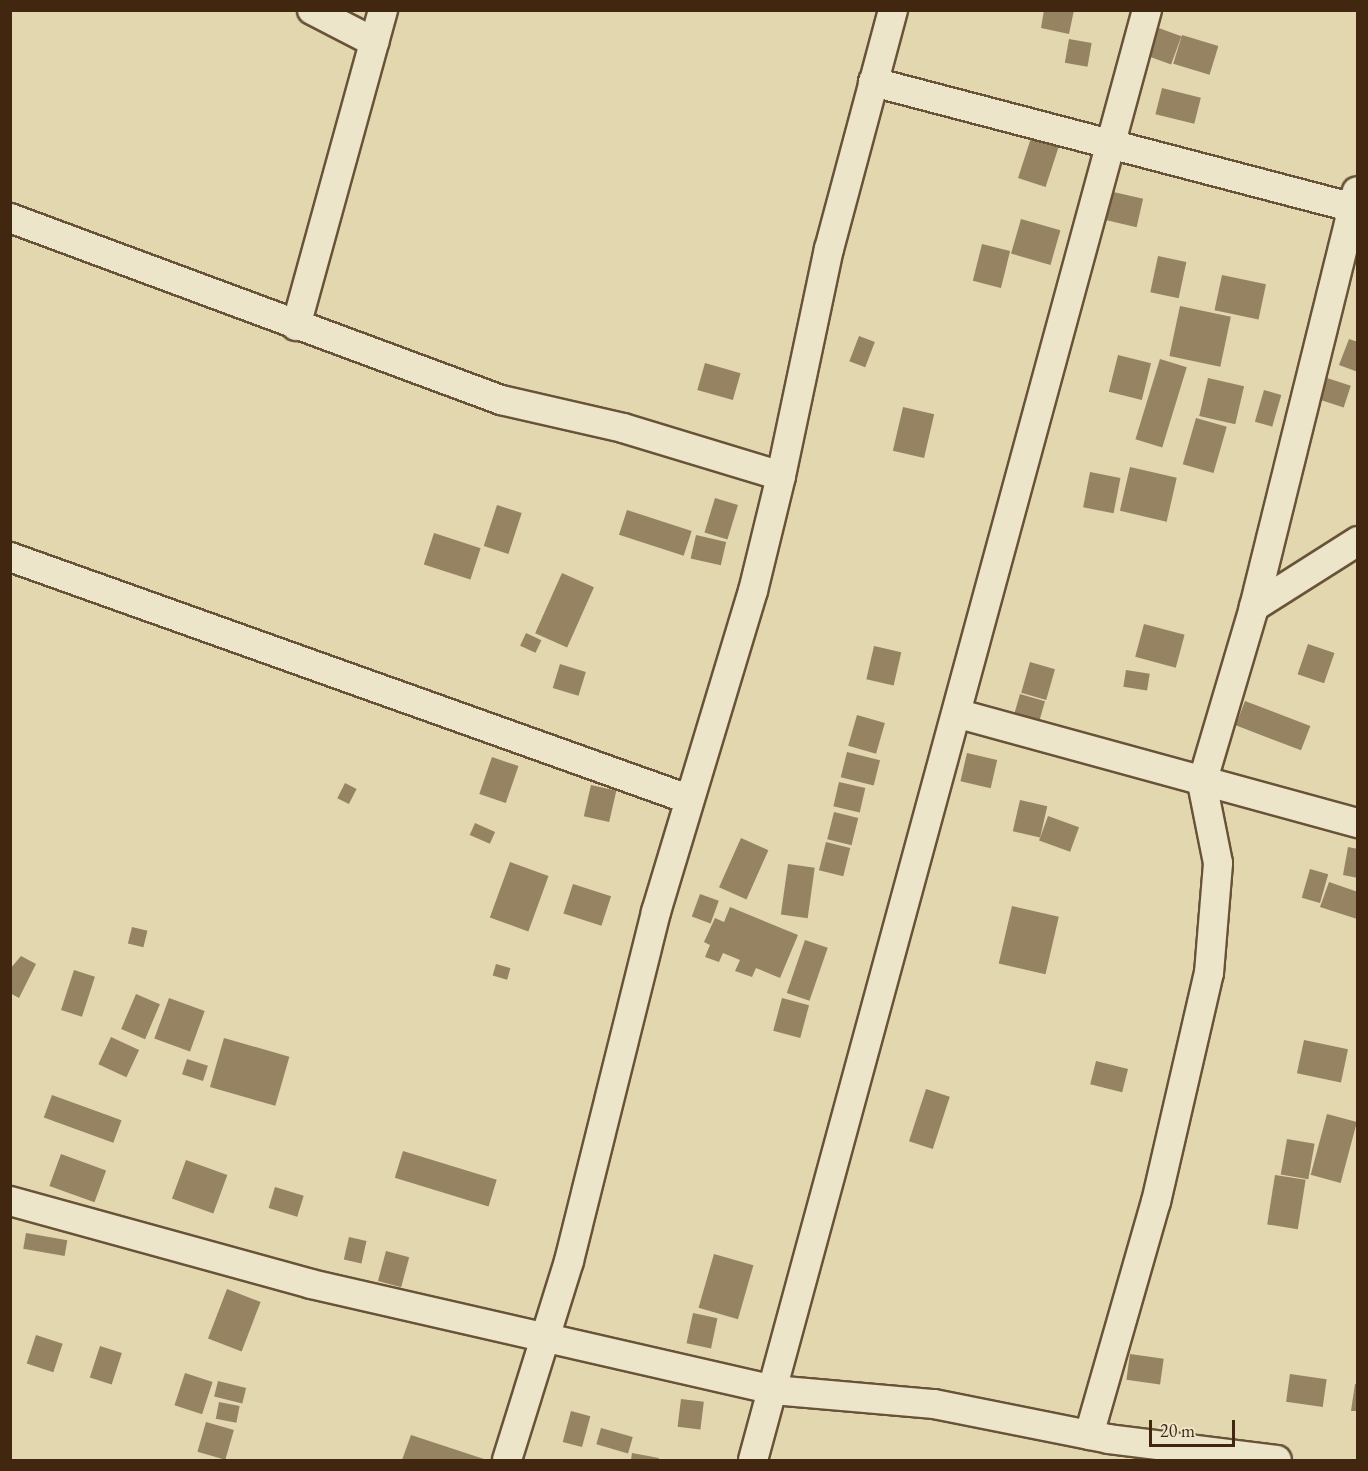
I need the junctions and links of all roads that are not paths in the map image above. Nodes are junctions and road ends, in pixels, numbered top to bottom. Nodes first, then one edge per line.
1 (312, 10) edge
2 (383, 10) edge
3 (893, 10) edge
4 (1147, 10) edge
5 (374, 42) junction
6 (873, 82) junction
7 (1108, 145) junction
8 (1355, 203) edge
9 (10, 219) edge
10 (296, 326) junction
11 (781, 476) junction
12 (1358, 541) edge
13 (10, 556) edge
14 (1254, 607) junction
15 (959, 714) junction
16 (1202, 783) junction
17 (688, 799) junction
18 (1358, 823) edge
19 (10, 1201) edge
20 (541, 1339) junction
21 (773, 1390) junction
22 (1089, 1435) junction
23 (507, 1461) edge
24 (753, 1461) edge
25 (1277, 1461) edge

1 - 5 street
2 - 5 street
3 - 6 street
4 - 7 street
5 - 10 street
6 - 7 street
6 - 11 street
7 - 8 street
7 - 15 street
8 - 14 street
9 - 10 street
10 - 11 street
11 - 17 street
12 - 14 street
13 - 17 street
14 - 16 street
15 - 16 street
15 - 21 street
16 - 18 street
16 - 22 street
17 - 20 street
19 - 20 street
20 - 21 street
20 - 23 street
21 - 22 street
21 - 24 street
22 - 25 street

